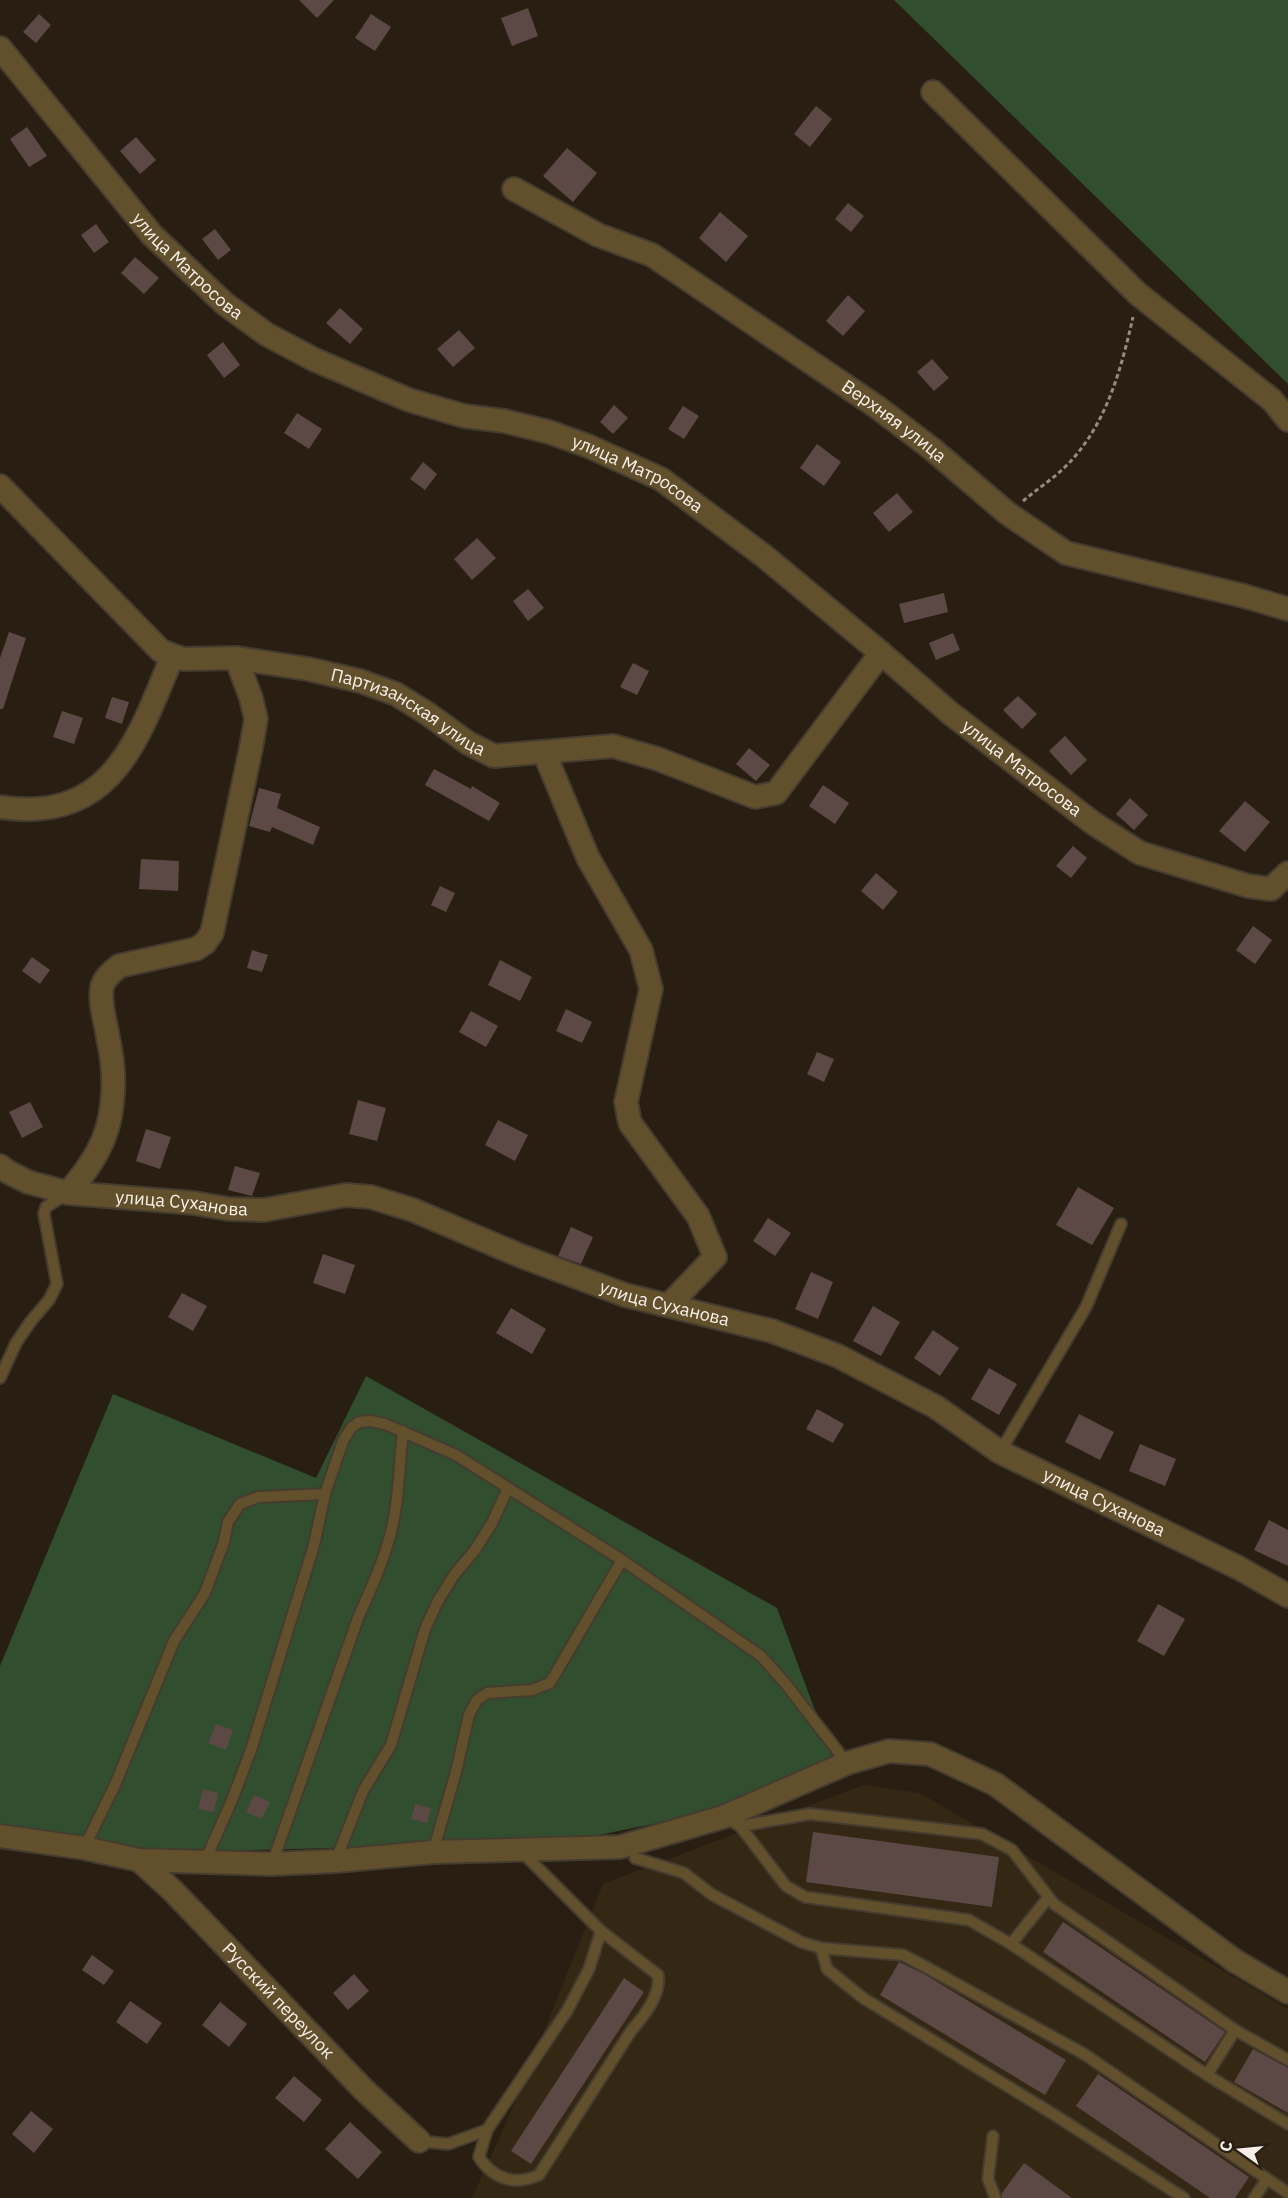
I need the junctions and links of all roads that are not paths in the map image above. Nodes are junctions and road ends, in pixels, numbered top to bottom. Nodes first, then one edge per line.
1 (1, 54) edge
2 (933, 92) dead end
3 (514, 189) dead end
4 (1288, 420) edge
5 (0, 486) edge
6 (1288, 609) edge
7 (882, 653) junction
8 (172, 657) junction
9 (236, 658) junction
10 (544, 752) junction
11 (0, 807) edge
12 (1288, 873) edge
13 (0, 1166) edge
14 (68, 1193) junction
15 (1121, 1224) dead end
16 (669, 1305) junction
17 (0, 1378) edge
18 (403, 1431) junction
19 (1000, 1452) junction
20 (508, 1488) junction
21 (325, 1494) junction
22 (622, 1560) junction
23 (1288, 1596) edge
24 (847, 1763) junction
25 (731, 1821) junction
26 (0, 1836) edge
27 (84, 1848) junction
28 (518, 1848) junction
29 (433, 1852) junction
30 (635, 1858) dead end
31 (139, 1860) junction
32 (336, 1861) junction
33 (205, 1862) junction
34 (272, 1864) junction
35 (1048, 1898) junction
36 (601, 1931) junction
37 (1011, 1944) junction
38 (821, 1948) junction
39 (1288, 1992) edge
40 (1235, 2030) junction
41 (1288, 2060) edge
42 (1208, 2075) junction
43 (1288, 2124) edge
44 (487, 2130) junction
45 (993, 2136) dead end
46 (419, 2141) joint
47 (1267, 2179) junction
48 (1288, 2193) edge
49 (996, 2197) edge
50 (1184, 2198) edge
51 (1254, 2198) edge

1 - 7 street, улица Матросова
2 - 4 street
3 - 6 street, Верхняя улица
5 - 8 street
7 - 10 street, Партизанская улица
7 - 12 street, улица Матросова
8 - 9 street, Партизанская улица
8 - 11 street
9 - 10 street, Партизанская улица
9 - 14 street
10 - 16 street
13 - 14 street, улица Суханова
14 - 16 street, улица Суханова
14 - 17 lane
15 - 19 lane
16 - 19 street, улица Суханова
18 - 20 lane
18 - 21 lane
18 - 34 lane
19 - 23 street, улица Суханова
20 - 22 lane
20 - 32 lane
21 - 27 lane
21 - 33 lane
22 - 24 lane
22 - 29 lane
24 - 25 street
24 - 39 street
25 - 28 street
25 - 35 lane
25 - 37 lane
26 - 27 street
27 - 31 street
28 - 29 street
28 - 36 lane
29 - 32 street
30 - 38 lane
31 - 33 street
31 - 46 street, Русский переулок
32 - 34 street
33 - 34 street
35 - 37 lane
35 - 40 lane
36 - 44 lane
36 - 44 lane
37 - 42 lane
38 - 47 lane
38 - 50 lane
40 - 41 lane
40 - 42 lane
42 - 43 lane
44 - 46 lane
45 - 49 lane
47 - 48 lane
47 - 51 lane

